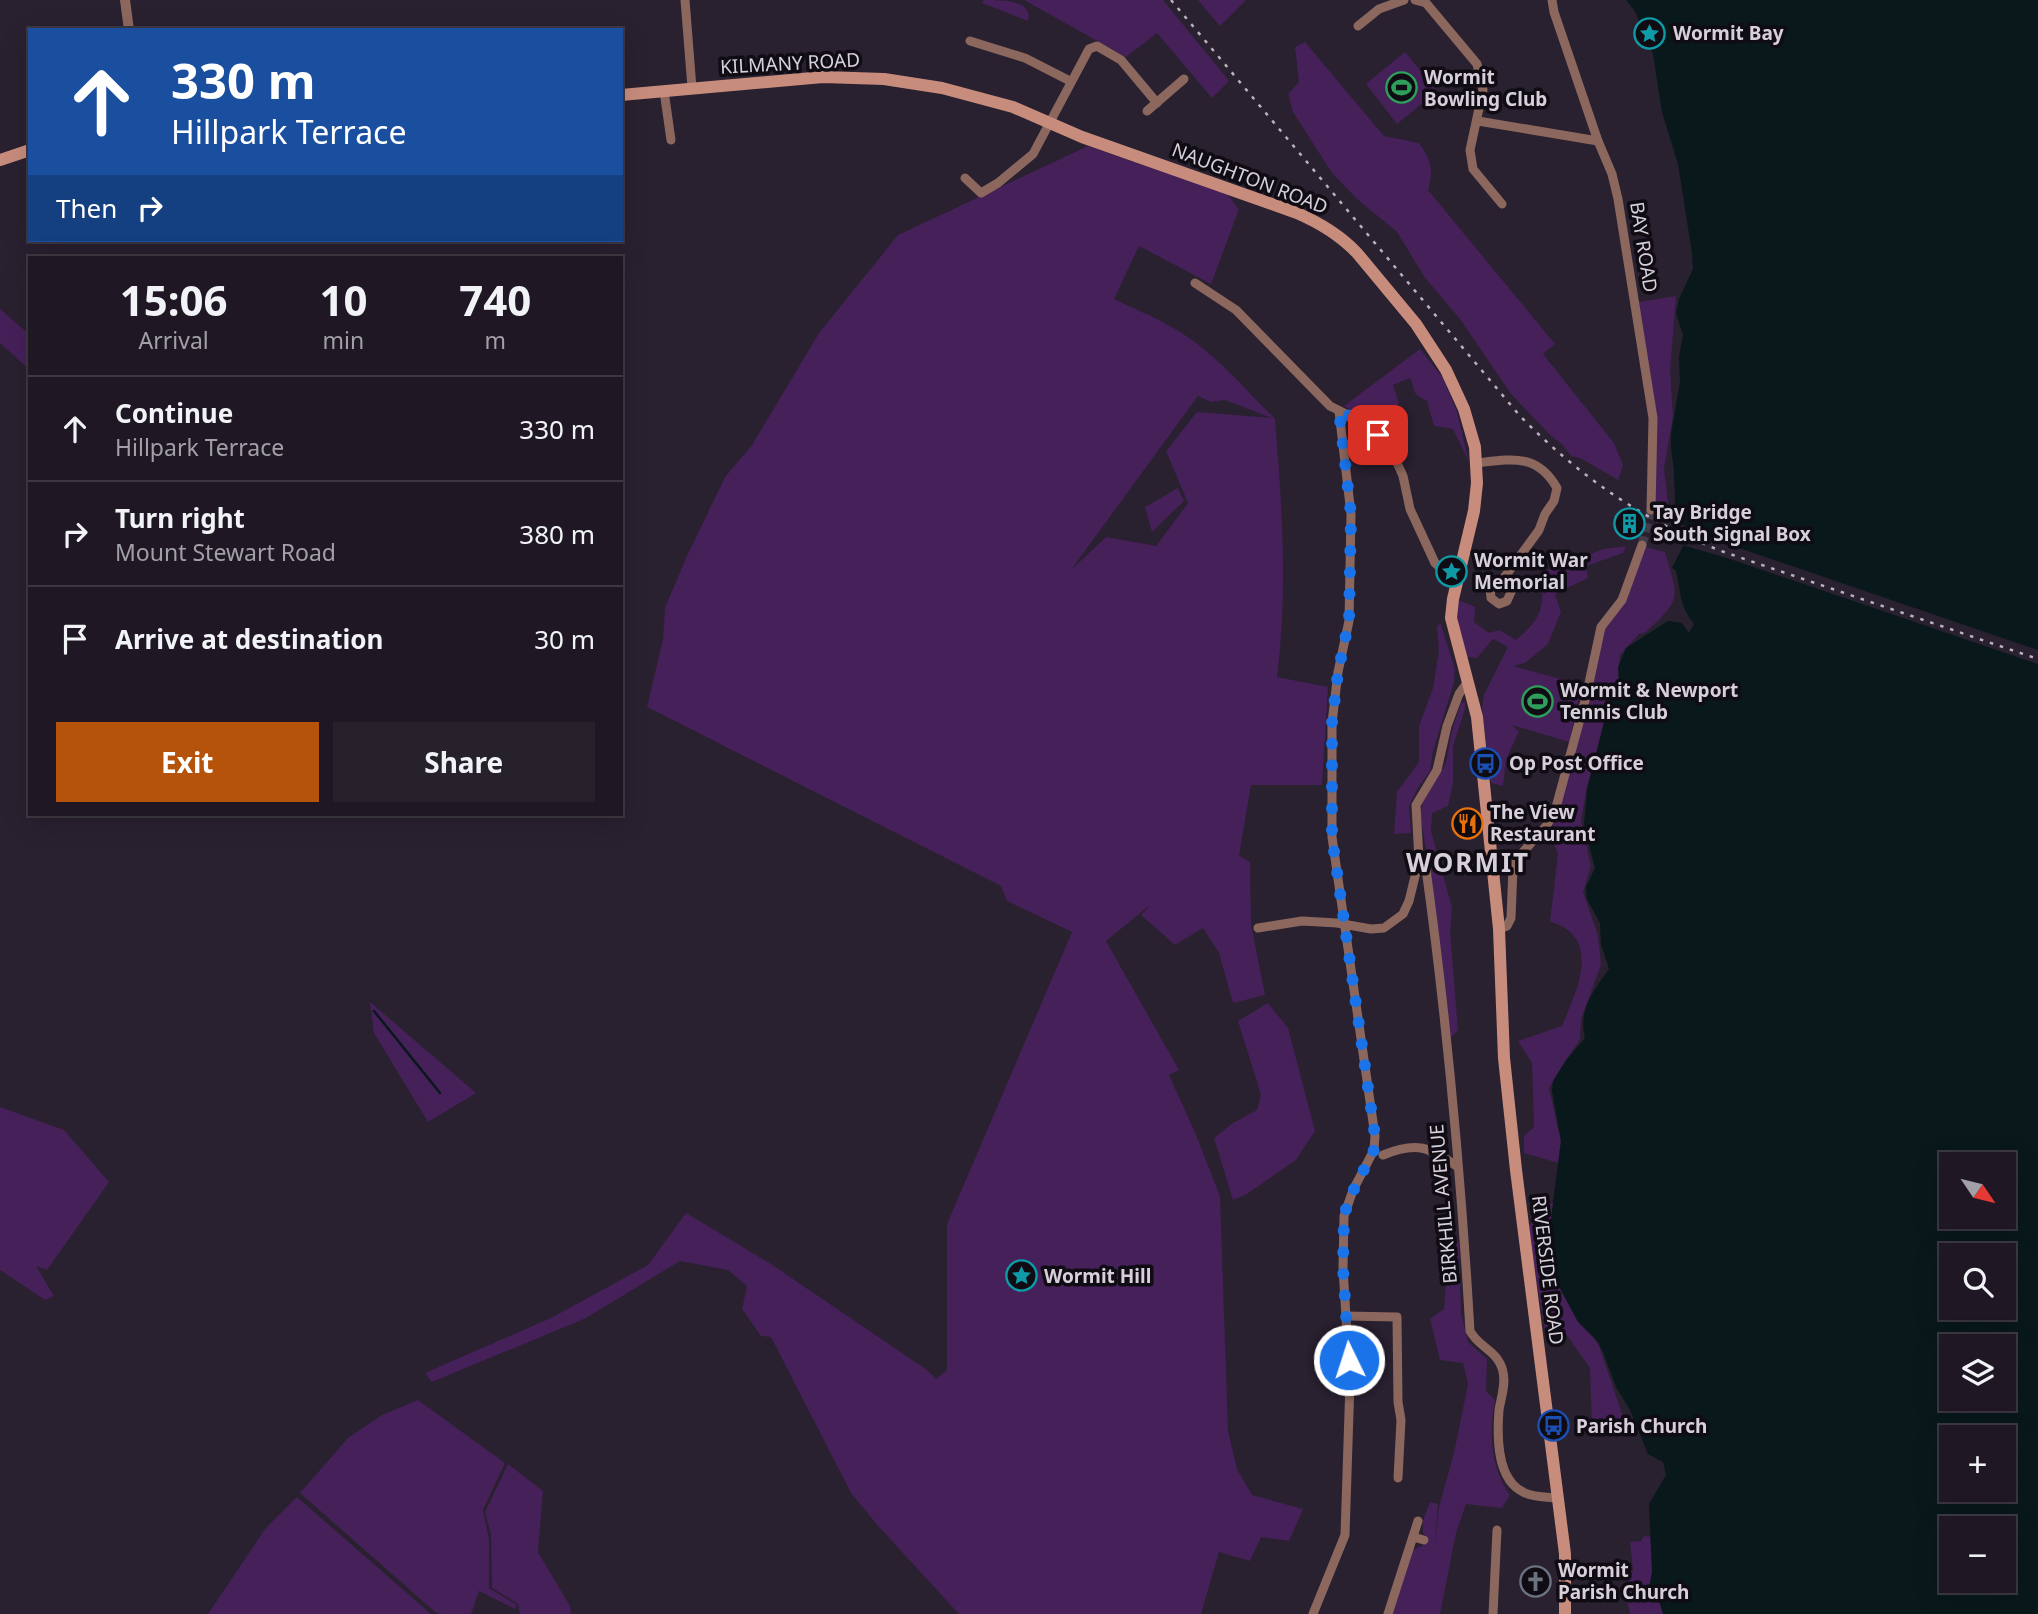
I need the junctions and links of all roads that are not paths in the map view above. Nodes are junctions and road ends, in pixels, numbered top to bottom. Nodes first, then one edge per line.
1 (125, 0) edge
2 (685, 0) edge
3 (1404, 0) edge
4 (1415, 0) edge
5 (1552, 0) edge
6 (1358, 26) dead end
7 (129, 28) edge
8 (970, 41) dead end
9 (1184, 79) dead end
10 (1070, 81) junction
11 (692, 88) junction
12 (664, 91) junction
13 (623, 94) edge
14 (1157, 103) junction
15 (1147, 111) dead end
16 (1044, 121) junction
17 (1478, 121) junction
18 (671, 140) dead end
19 (1598, 141) junction
20 (28, 151) edge
21 (0, 160) edge
22 (965, 178) dead end
23 (1502, 204) dead end
24 (1195, 283) dead end
25 (1339, 411) junction
26 (1477, 463) junction
27 (1651, 510) tunnel mouth
28 (1642, 545) tunnel mouth
29 (1456, 582) junction
30 (1501, 582) dead end
31 (1469, 688) junction
32 (1419, 860) junction
33 (1344, 925) junction
34 (1258, 928) dead end
35 (1499, 929) junction
36 (1383, 1155) dead end
37 (1458, 1167) junction
38 (1346, 1316) junction
39 (1398, 1478) dead end
40 (1557, 1498) junction
41 (1418, 1521) dead end
42 (1497, 1530) dead end
43 (1413, 1537) junction
44 (1424, 1540) dead end
45 (1314, 1614) edge
46 (1388, 1614) edge
47 (1493, 1614) edge
48 (1565, 1614) edge

1 - 7 street
2 - 11 street
3 - 6 street
4 - 17 street
5 - 19 street, BAY ROAD
8 - 10 street
9 - 14 street
10 - 14 street
10 - 16 street
11 - 12 main road, KILMANY ROAD
11 - 16 main road, KILMANY ROAD
12 - 13 main road, KILMANY ROAD
12 - 18 street
14 - 15 street
16 - 22 street
16 - 26 main road, NAUGHTON ROAD
17 - 19 street
17 - 23 street
19 - 27 street, BAY ROAD
20 - 21 main road
24 - 25 street
25 - 29 street
25 - 33 street
26 - 29 main road, NAUGHTON ROAD
26 - 30 street
28 - 35 street
29 - 31 main road, NAUGHTON ROAD
31 - 32 street
31 - 35 main road, NAUGHTON ROAD
32 - 33 street
32 - 37 street, BIRKHILL AVENUE
33 - 34 street
33 - 38 street
35 - 40 main road, RIVERSIDE ROAD
36 - 37 street
37 - 40 street, BIRKHILL AVENUE
38 - 39 street
38 - 45 street
40 - 48 main road, RIVERSIDE ROAD
41 - 43 street
42 - 47 street
43 - 44 street
43 - 46 street

